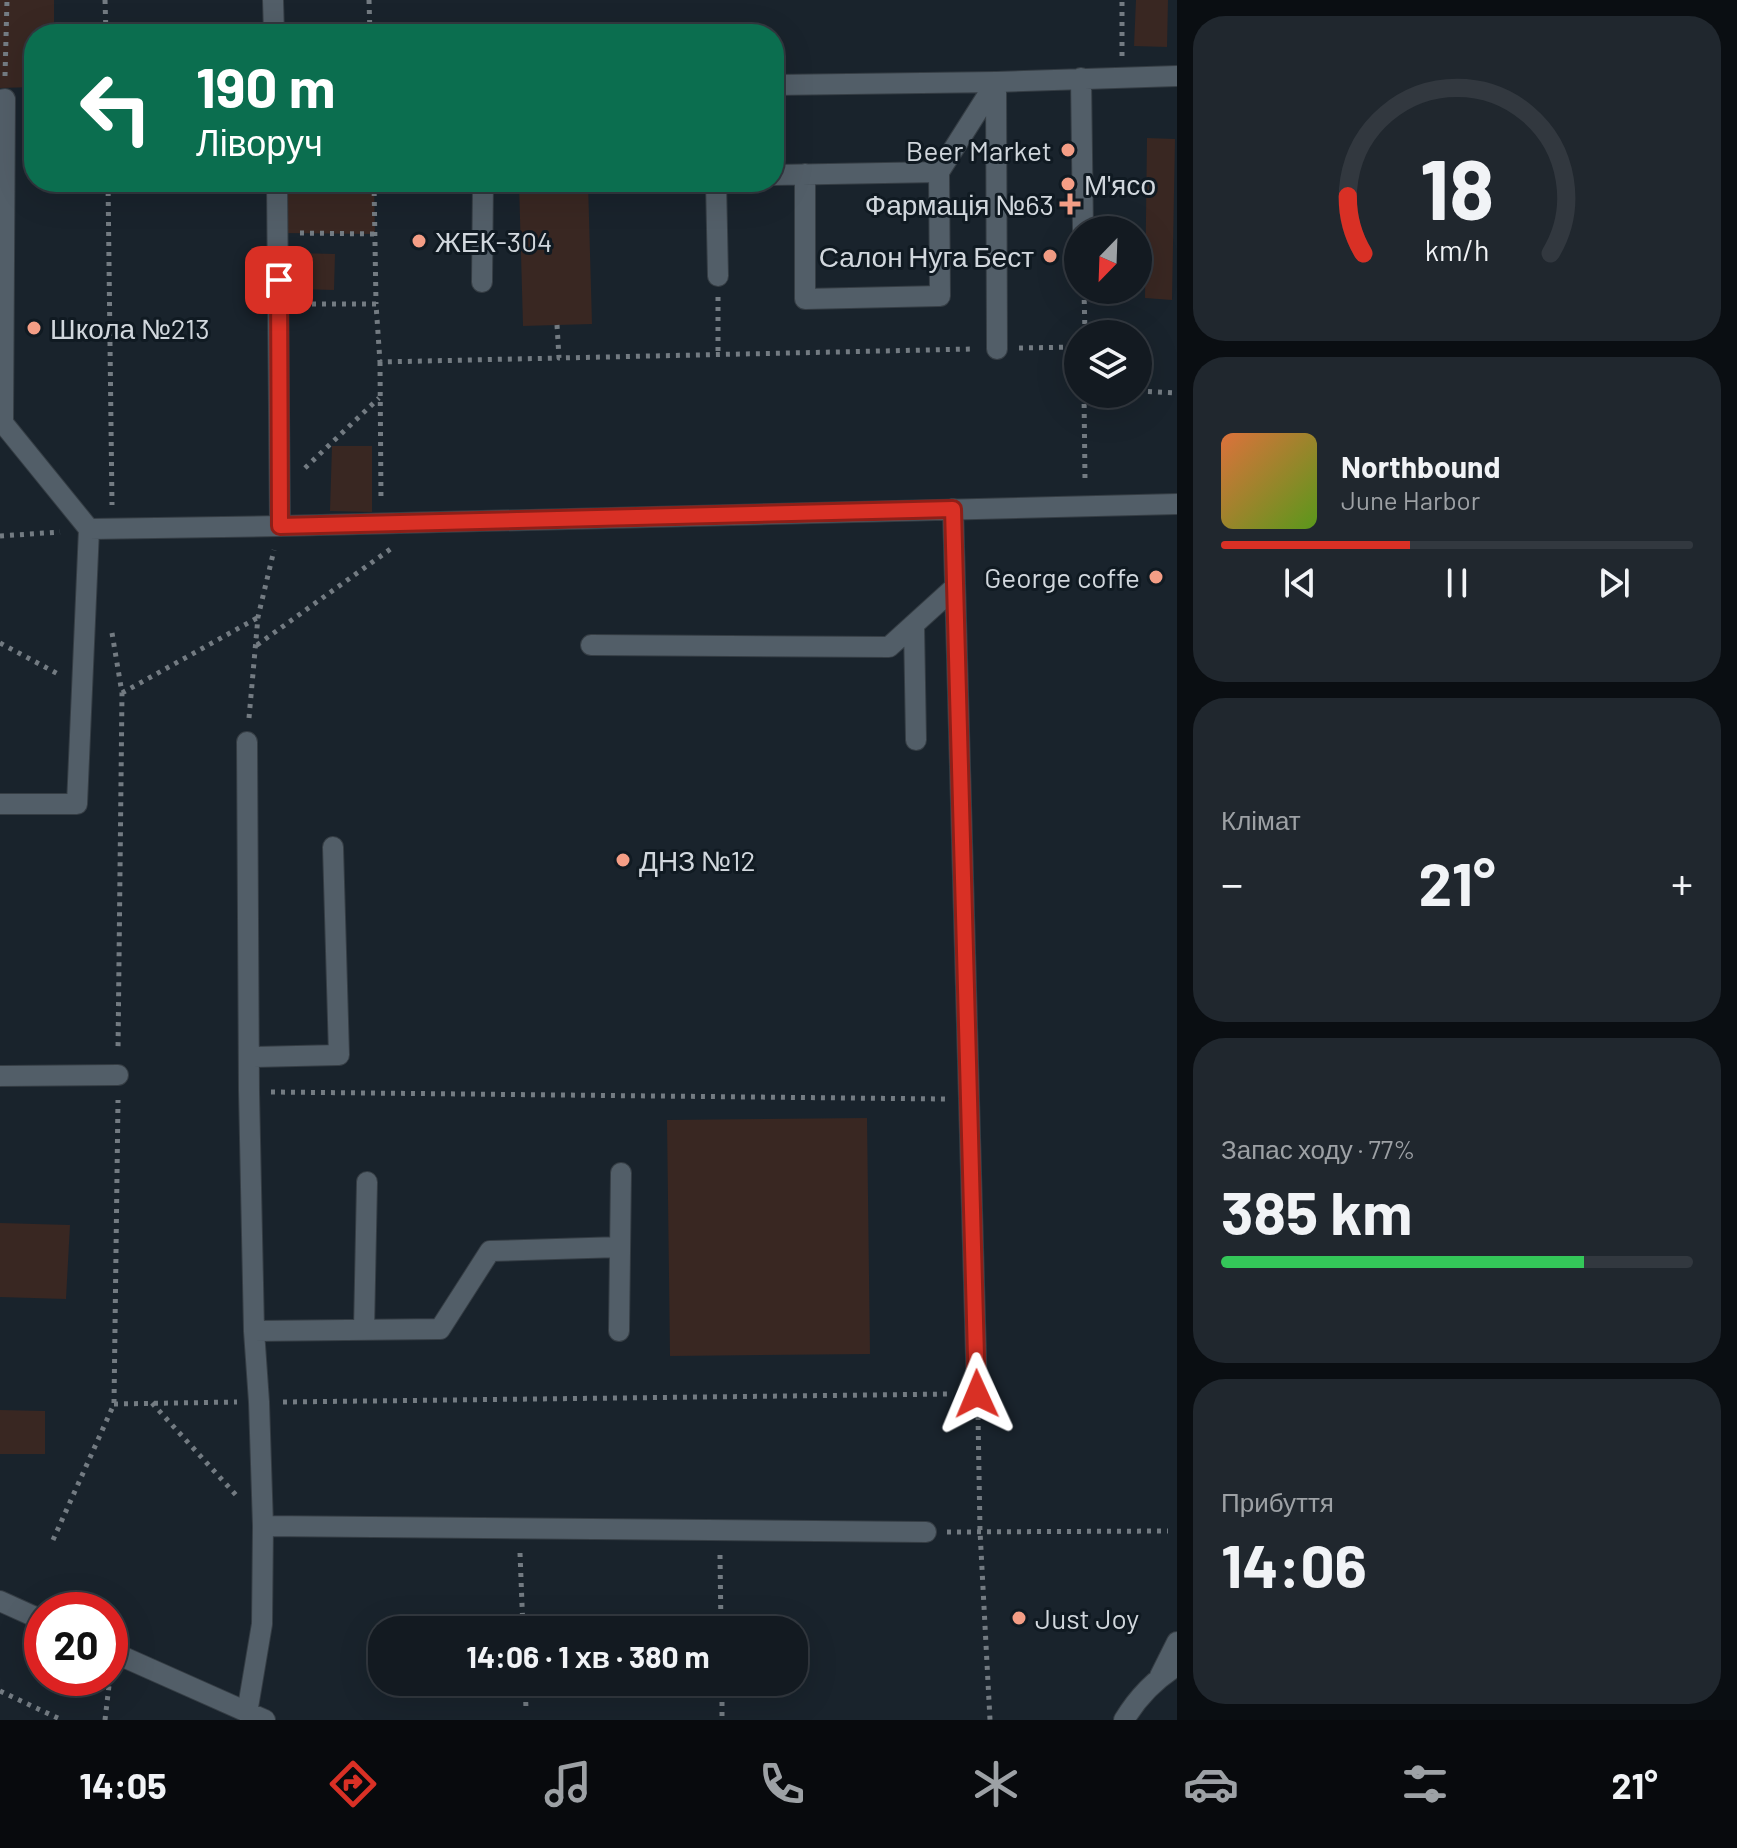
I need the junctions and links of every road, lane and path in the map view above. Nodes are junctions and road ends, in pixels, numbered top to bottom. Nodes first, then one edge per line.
1 (7, 0) edge
2 (105, 0) edge
3 (273, 0) edge
4 (369, 0) edge
5 (1122, 0) edge
6 (106, 24) edge
7 (274, 24) edge
8 (370, 24) edge
9 (1177, 76) edge
10 (1122, 77) junction
11 (1081, 78) junction
12 (996, 82) junction
13 (784, 85) edge
14 (2, 100) edge
15 (939, 172) junction
16 (805, 174) junction
17 (784, 175) edge
18 (108, 192) edge
19 (277, 192) edge
20 (374, 192) edge
21 (483, 192) edge
22 (716, 192) edge
23 (1083, 216) edge
24 (279, 233) junction
25 (375, 234) junction
26 (718, 276) joint
27 (482, 282) dead end
28 (279, 304) junction
29 (376, 304) junction
30 (557, 325) dead end
31 (1064, 347) edge
32 (997, 349) junction
33 (718, 354) junction
34 (559, 358) junction
35 (380, 362) junction
36 (1152, 392) edge
37 (1177, 393) edge
38 (380, 398) junction
39 (1084, 408) edge
40 (2, 423) edge
41 (280, 490) junction
42 (1177, 504) edge
43 (1085, 507) junction
44 (953, 509) junction
45 (428, 522) junction
46 (381, 524) junction
47 (280, 526) junction
48 (113, 528) junction
49 (89, 529) junction
50 (0, 536) edge
51 (954, 588) junction
52 (258, 617) junction
53 (108, 621) dead end
54 (914, 625) junction
55 (0, 643) edge
56 (591, 645) dead end
57 (256, 646) junction
58 (82, 686) junction
59 (122, 693) junction
60 (916, 740) dead end
61 (247, 742) joint
62 (0, 804) edge
63 (333, 847) dead end
64 (249, 1057) junction
65 (118, 1075) junction
66 (0, 1076) edge
67 (249, 1091) junction
68 (970, 1100) junction
69 (621, 1173) dead end
70 (367, 1182) dead end
71 (620, 1247) junction
72 (364, 1330) junction
73 (254, 1331) junction
74 (619, 1331) dead end
75 (977, 1394) junction
76 (259, 1402) junction
77 (152, 1403) junction
78 (114, 1404) junction
79 (263, 1526) junction
80 (519, 1528) junction
81 (720, 1530) junction
82 (980, 1531) junction
83 (1168, 1531) dead end
84 (926, 1532) joint
85 (53, 1540) dead end
86 (0, 1601) edge
87 (24, 1612) edge
88 (522, 1616) edge
89 (721, 1616) edge
90 (1177, 1642) edge
91 (128, 1659) edge
92 (1169, 1671) edge
93 (0, 1691) edge
94 (107, 1696) edge
95 (526, 1696) edge
96 (722, 1696) edge
97 (526, 1709) dead end
98 (256, 1716) edge
99 (62, 1720) edge
100 (105, 1720) edge
101 (722, 1720) edge
102 (990, 1720) edge
103 (1124, 1720) edge

1 - 14 path
2 - 6 path
3 - 7 street
4 - 8 path
5 - 10 path
9 - 10 street
10 - 11 street
11 - 12 street
11 - 23 street
12 - 13 street
12 - 15 street
12 - 32 street
14 - 40 street
15 - 16 street
15 - 16 street
16 - 17 street
18 - 48 path
19 - 24 street
20 - 25 path
21 - 27 street
22 - 26 street
24 - 25 path
24 - 28 street
25 - 29 path
26 - 33 path
28 - 29 path
28 - 41 street
29 - 35 path
30 - 34 path
31 - 32 path
32 - 33 path
33 - 34 path
34 - 35 path
35 - 38 path
36 - 37 path
38 - 41 path
38 - 46 path
39 - 43 path
40 - 49 street
41 - 47 street
42 - 43 street
43 - 44 street
44 - 45 street
44 - 51 street
45 - 46 street
45 - 57 path
46 - 47 street
47 - 48 street
47 - 52 path
48 - 49 street
49 - 50 path
49 - 58 street
51 - 54 street
51 - 68 street
52 - 57 path
52 - 59 path
53 - 59 path
54 - 56 street
54 - 60 street
55 - 58 path
57 - 61 path
58 - 62 street
59 - 65 path
61 - 64 street
63 - 64 street
64 - 67 street
65 - 66 street
65 - 78 path
67 - 68 path
67 - 73 street
68 - 75 street
69 - 71 street
70 - 72 street
71 - 72 street
71 - 74 street
72 - 73 street
73 - 76 street
75 - 76 path
75 - 82 path
76 - 77 path
76 - 79 street
77 - 78 path
77 - 79 path
78 - 85 path
79 - 80 street
79 - 98 street
80 - 81 street
80 - 88 path
81 - 84 street
81 - 89 path
82 - 83 path
82 - 84 path
82 - 102 path
86 - 87 street
90 - 92 street
91 - 98 street
92 - 103 street
93 - 99 path
94 - 100 path
95 - 97 path
96 - 101 path

